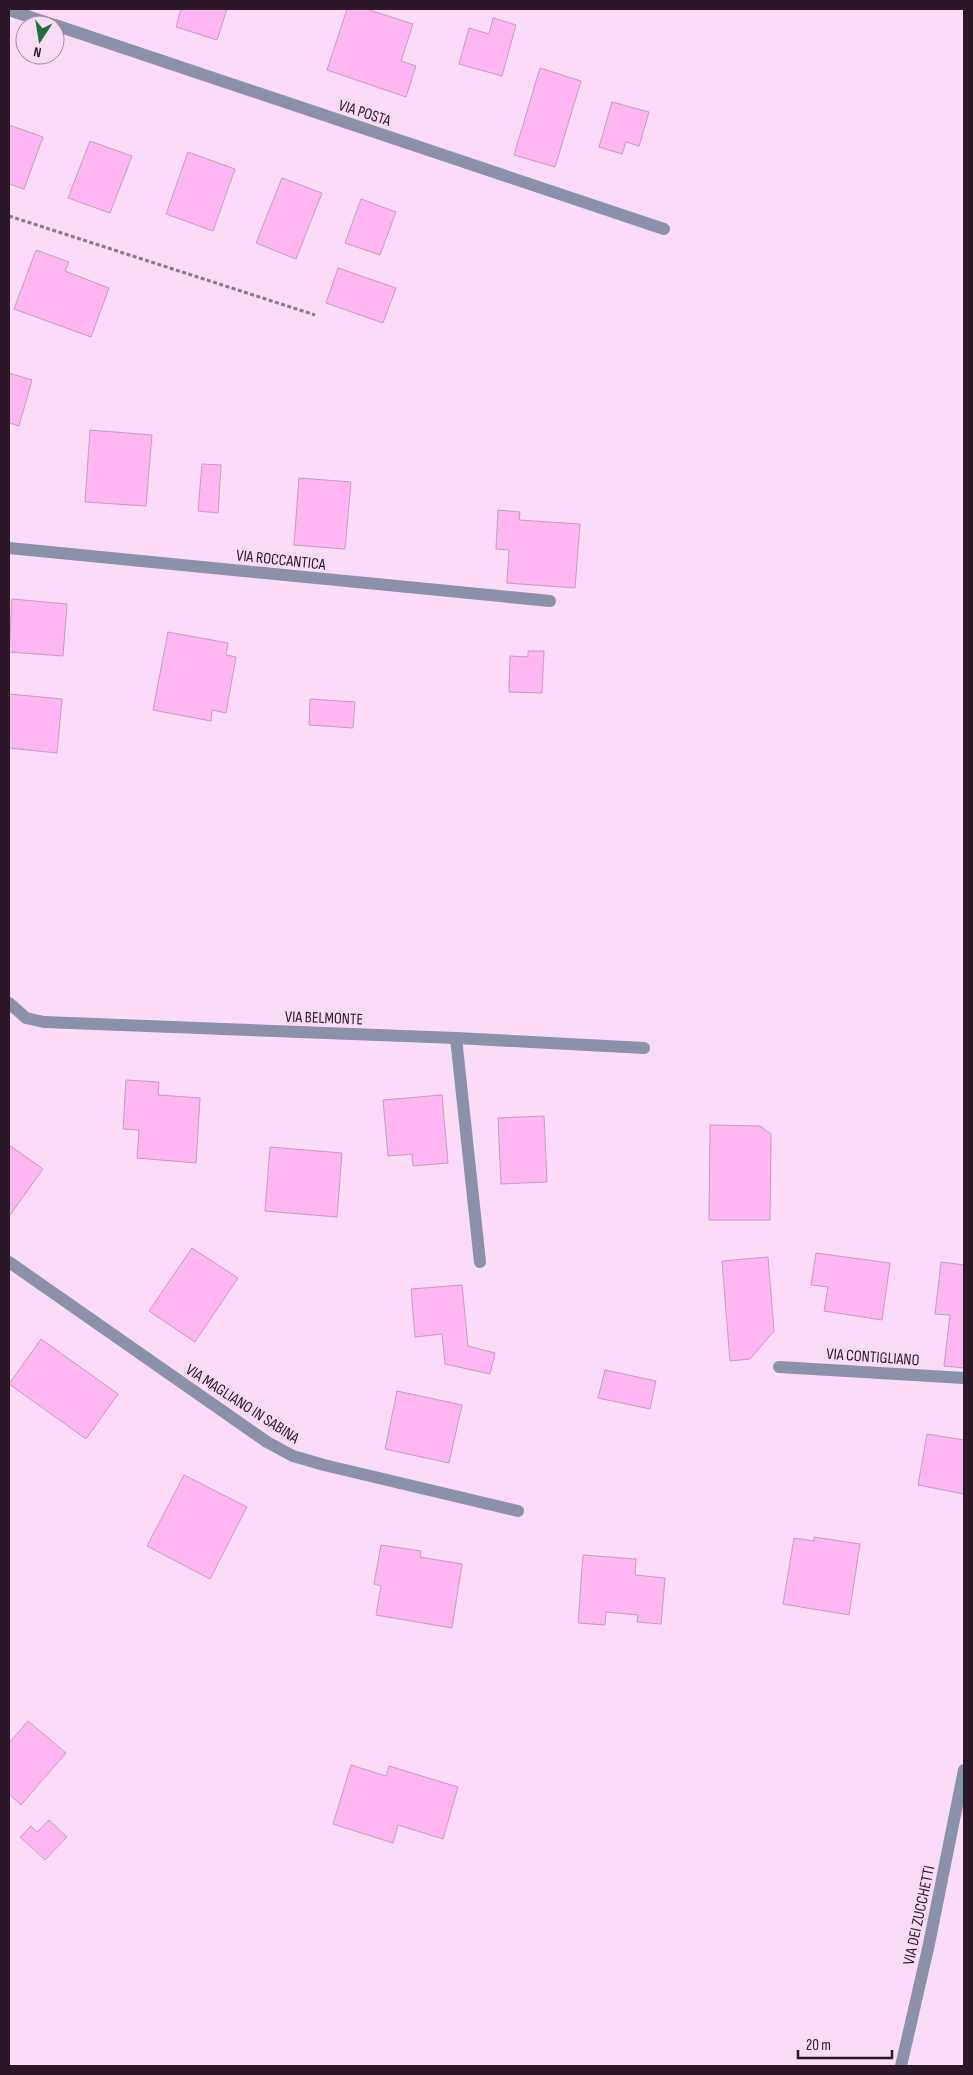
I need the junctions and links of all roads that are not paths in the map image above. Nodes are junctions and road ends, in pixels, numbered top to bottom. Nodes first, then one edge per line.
1 (9, 10) edge
2 (24, 15) edge
3 (65, 29) edge
4 (664, 229) dead end
5 (9, 548) edge
6 (550, 601) dead end
7 (9, 1003) edge
8 (456, 1038) junction
9 (644, 1048) dead end
10 (9, 1262) edge
11 (480, 1262) dead end
12 (779, 1367) dead end
13 (964, 1378) edge
14 (518, 1511) dead end
15 (964, 1770) edge
16 (901, 2066) edge

1 - 2 street, VIA POSTA
3 - 4 street, VIA POSTA
5 - 6 street, VIA ROCCANTICA
7 - 8 street, VIA BELMONTE
8 - 9 street, VIA BELMONTE
8 - 11 street
10 - 14 street, VIA MAGLIANO IN SABINA
12 - 13 street, VIA CONTIGLIANO
15 - 16 street, VIA DEI ZUCCHETTI

